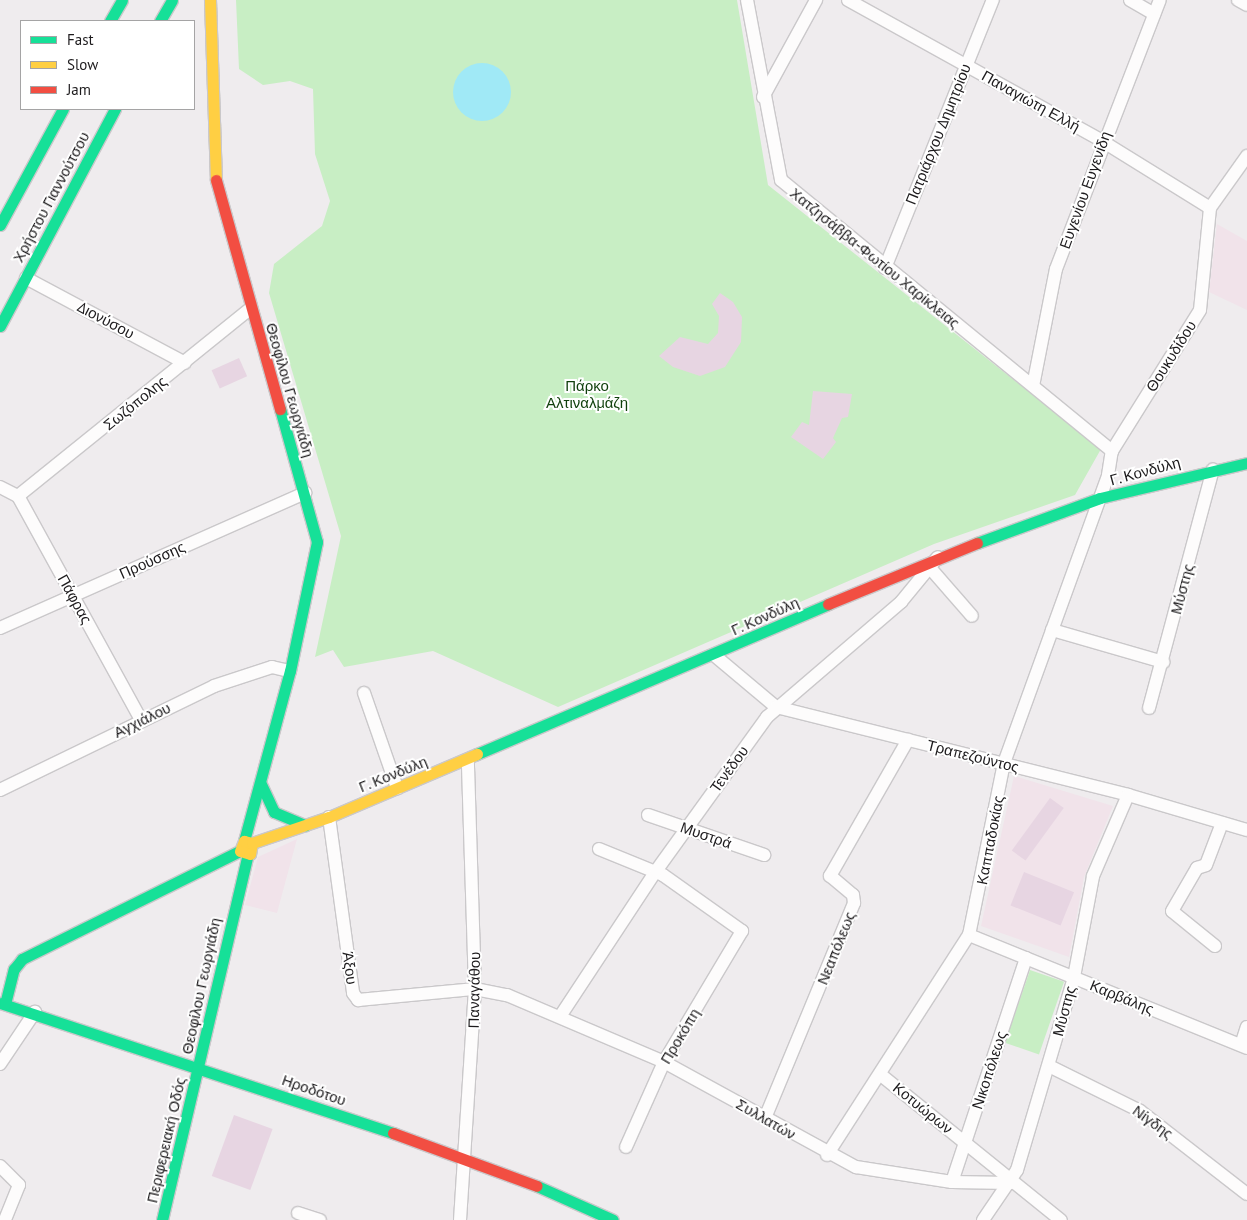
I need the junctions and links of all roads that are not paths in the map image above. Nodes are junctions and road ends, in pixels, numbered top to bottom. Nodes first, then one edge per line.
1 (122, 0) edge
2 (172, 0) edge
3 (210, 0) edge
4 (747, 0) edge
5 (816, 0) edge
6 (848, 0) edge
7 (993, 0) edge
8 (1130, 0) edge
9 (1160, 0) edge
10 (1238, 0) edge
11 (1247, 5) edge
12 (1154, 14) junction
13 (111, 20) edge
14 (161, 20) edge
15 (966, 64) junction
16 (763, 97) junction
17 (62, 110) edge
18 (113, 110) edge
19 (1102, 141) junction
20 (1245, 164) edge
21 (1210, 208) junction
22 (0, 224) edge
23 (885, 268) junction
24 (26, 278) junction
25 (250, 308) junction
26 (0, 326) edge
27 (186, 363) junction
28 (1033, 386) junction
29 (1112, 451) junction
30 (1247, 464) edge
31 (1213, 470) junction
32 (0, 487) edge
33 (305, 493) junction
34 (18, 496) junction
35 (1100, 498) junction
36 (938, 557) junction
37 (931, 569) junction
38 (73, 595) junction
39 (972, 616) dead end
40 (0, 628) edge
41 (1052, 630) junction
42 (714, 655) junction
43 (1163, 662) junction
44 (290, 671) junction
45 (364, 693) dead end
46 (776, 707) junction
47 (1149, 708) dead end
48 (141, 720) junction
49 (908, 740) junction
50 (468, 760) junction
51 (1004, 763) junction
52 (261, 784) junction
53 (397, 788) junction
54 (0, 790) edge
55 (1128, 795) junction
56 (648, 815) dead end
57 (329, 817) junction
58 (1222, 823) junction
59 (306, 825) junction
60 (686, 828) junction
61 (1247, 830) edge
62 (247, 848) junction
63 (599, 849) dead end
64 (764, 854) dead end
65 (656, 871) junction
66 (969, 935) junction
67 (1215, 946) dead end
68 (1026, 958) junction
69 (1074, 977) junction
70 (475, 989) junction
71 (2, 1003) edge
72 (35, 1012) junction
73 (561, 1015) junction
74 (1247, 1027) edge
75 (1244, 1046) edge
76 (664, 1062) junction
77 (0, 1064) edge
78 (1049, 1066) junction
79 (198, 1067) junction
80 (882, 1074) junction
81 (766, 1118) junction
82 (965, 1142) junction
83 (626, 1147) dead end
84 (827, 1154) junction
85 (467, 1158) junction
86 (0, 1166) edge
87 (952, 1182) junction
88 (1011, 1184) junction
89 (1247, 1194) edge
90 (298, 1213) dead end
91 (4, 1220) edge
92 (162, 1220) edge
93 (320, 1220) edge
94 (460, 1220) edge
95 (614, 1220) edge
96 (983, 1220) edge
97 (1061, 1220) edge

1 - 13 street
2 - 14 street
3 - 25 street, Θεοφίλου Γεωργιάδη
4 - 16 street, Χατζησάββα-Φωτίου Χαρίκλειας
5 - 16 street
6 - 15 street, Παναγιώτη Ελλή
7 - 15 street, Πατριάρχου Δημητρίου
8 - 12 street
9 - 12 street, Ευγενίου Ευγενίδη
10 - 11 street
12 - 19 street, Ευγενίου Ευγενίδη
15 - 19 street, Παναγιώτη Ελλή
15 - 23 street, Πατριάρχου Δημητρίου
16 - 23 street, Χατζησάββα-Φωτίου Χαρίκλειας
17 - 22 street
18 - 24 street, Χρήστου Γιαννούτσου
19 - 21 street, Παναγιώτη Ελλή
19 - 28 street, Ευγενίου Ευγενίδη
20 - 21 street, Θουκυδίδου
21 - 29 street, Θουκυδίδου
23 - 28 street, Χατζησάββα-Φωτίου Χαρίκλειας
24 - 26 street, Χρήστου Γιαννούτσου
24 - 27 street, Διονύσου
25 - 27 street, Σωζόπολης
25 - 33 street, Θεοφίλου Γεωργιάδη
27 - 34 street, Σωζόπολης
28 - 29 street, Χατζησάββα-Φωτίου Χαρίκλειας
29 - 35 street, Θουκυδίδου
30 - 31 street, Γ. Κονδύλη
31 - 35 street, Γ. Κονδύλη
31 - 43 street, Μύστης
32 - 34 street
33 - 38 street, Προύσσης
33 - 44 street, Θεοφίλου Γεωργιάδη
34 - 38 street, Πάφρας
35 - 36 street, Γ. Κονδύλη
35 - 41 street, Καππαδοκίας
36 - 37 street, Τενέδου
36 - 42 street, Γ. Κονδύλη
37 - 39 street
37 - 46 street, Τενέδου
38 - 40 street, Προύσσης
38 - 48 street, Πάφρας
41 - 43 street
41 - 51 street, Καππαδοκίας
42 - 46 street, Τραπεζούντος
42 - 50 street, Γ. Κονδύλη
43 - 47 street, Μύστης
44 - 48 street, Αγχιάλου
44 - 52 street, Θεοφίλου Γεωργιάδη
45 - 53 street
46 - 49 street, Τραπεζούντος
46 - 60 street, Τενέδου
48 - 54 street, Αγχιάλου
49 - 51 street, Τραπεζούντος
49 - 81 street, Νεαπόλεως
50 - 53 street, Γ. Κονδύλη
50 - 70 street, Παναγάθου
51 - 55 street, Τραπεζούντος
51 - 66 street, Καππαδοκίας
52 - 59 street
52 - 62 street, Θεοφίλου Γεωργιάδη
53 - 57 street, Γ. Κονδύλη
55 - 58 street, Τραπεζούντος
55 - 69 street, Μύστης
56 - 60 street, Μυστρά
57 - 59 street, Γ. Κονδύλη
57 - 70 street, Άξου
58 - 61 street, Τραπεζούντος
58 - 67 street
59 - 62 street, Γ. Κονδύλη
60 - 64 street, Μυστρά
60 - 65 street, Τενέδου
62 - 71 street
62 - 79 street, Θεοφίλου Γεωργιάδη
63 - 65 street
65 - 73 street, Τενέδου
65 - 76 street, Προκόπη
66 - 68 street, Καρβάλης
66 - 80 street, Καππαδοκίας
68 - 69 street, Καρβάλης
68 - 82 street, Νικοπόλεως
69 - 75 street, Καρβάλης
69 - 78 street, Μύστης
70 - 73 street, Συλλατών
70 - 85 street, Παναγάθου
71 - 72 street, Ηροδότου
72 - 77 street
72 - 79 street, Ηροδότου
73 - 76 street, Συλλατών
74 - 75 street
76 - 81 street, Συλλατών
76 - 83 street, Προκόπη
78 - 88 street, Μύστης
78 - 89 street, Νίγδης
79 - 85 street, Ηροδότου
79 - 92 street, Περιφερειακή Οδός
80 - 82 street, Κοτυώρων
80 - 84 street, Καππαδοκίας
81 - 84 street, Συλλατών
82 - 87 street, Νικοπόλεως
82 - 88 street, Κοτυώρων
84 - 87 street, Συλλατών
85 - 94 street, Παναγάθου
85 - 95 street, Ηροδότου
86 - 91 street
87 - 88 street, Συλλατών
88 - 96 street, Μύστης
88 - 97 street
90 - 93 street

